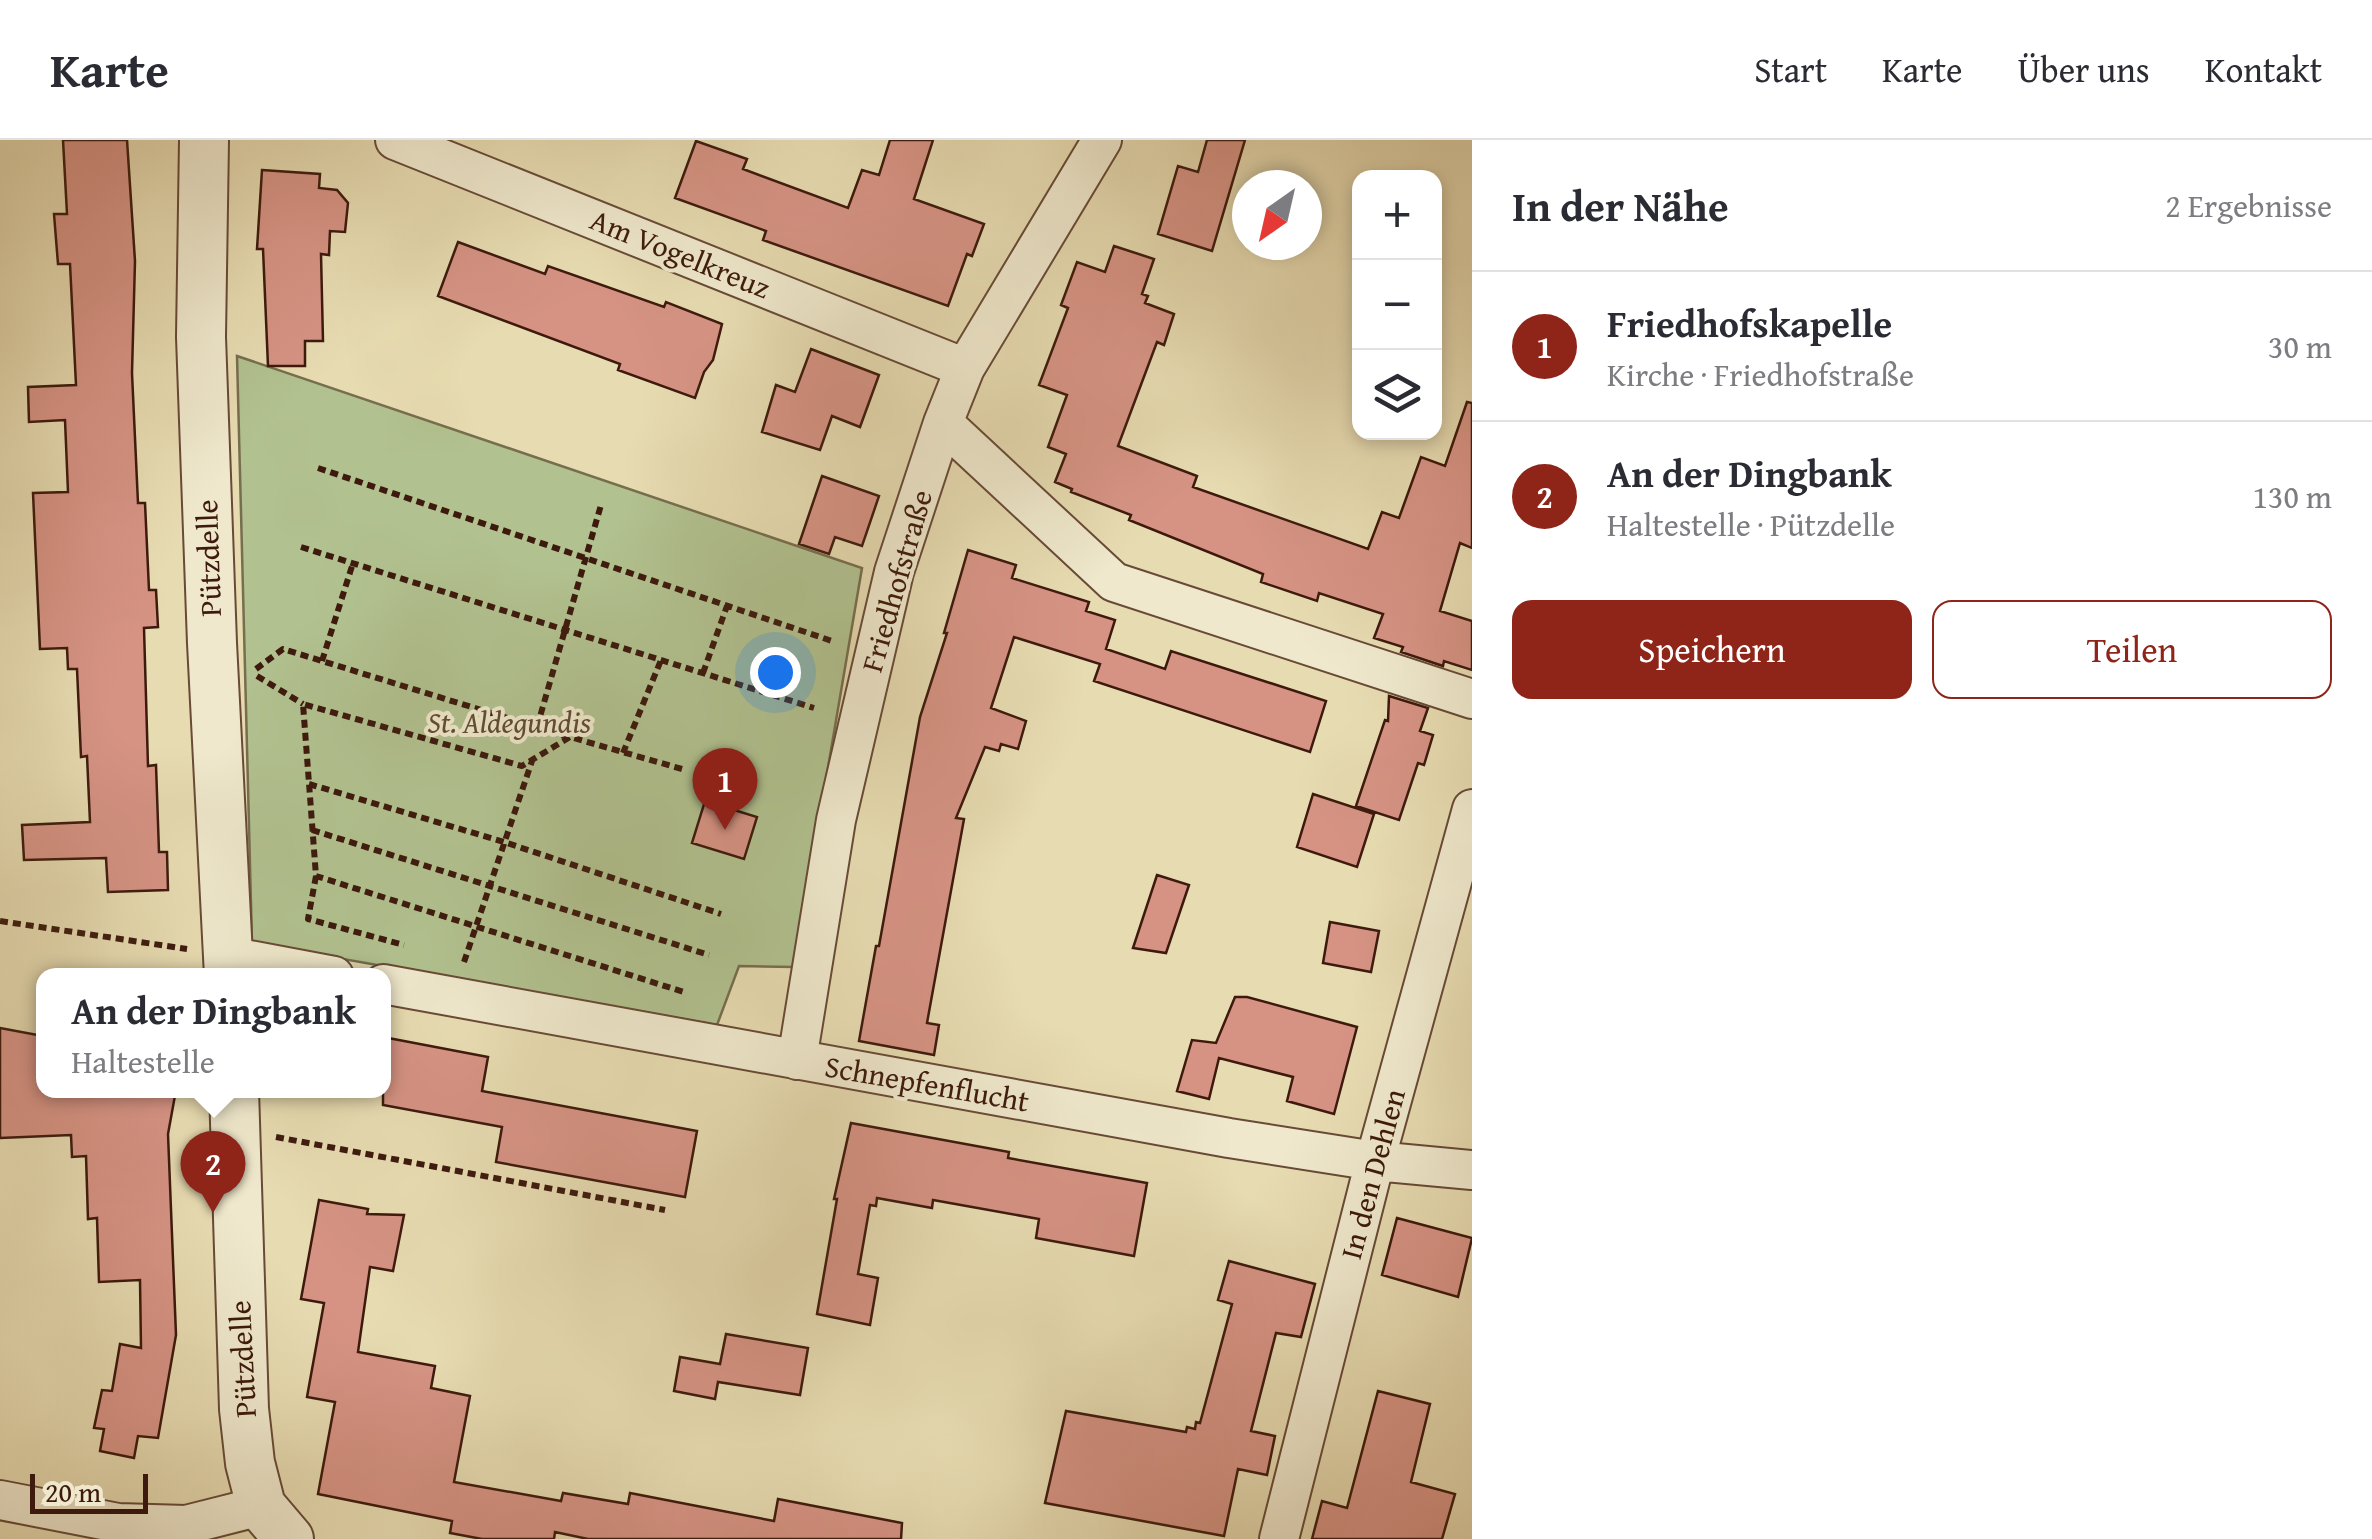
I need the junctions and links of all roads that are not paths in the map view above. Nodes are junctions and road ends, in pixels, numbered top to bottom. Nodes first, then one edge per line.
1 (204, 140) edge
2 (395, 140) edge
3 (1102, 140) edge
4 (965, 368) junction
5 (943, 423) junction
6 (1472, 699) edge
7 (1472, 809) edge
8 (229, 966) edge
9 (391, 985) edge
10 (797, 1060) junction
11 (235, 1110) edge
12 (1376, 1161) junction
13 (1472, 1170) edge
14 (0, 1500) edge
15 (275, 1522) edge
16 (117, 1531) edge
17 (1279, 1539) edge

1 - 8 street, Pützdelle
2 - 4 street, Am Vogelkreuz
3 - 4 street, Friedhofstraße
4 - 5 street, Friedhofstraße
5 - 6 street
5 - 10 street, Friedhofstraße
7 - 12 street, In den Dehlen
9 - 10 street, Schnepfenflucht
10 - 12 street, Schnepfenflucht
11 - 15 street, Pützdelle
12 - 13 street, Schnepfenflucht
12 - 17 street, In den Dehlen
14 - 16 street
15 - 16 street

